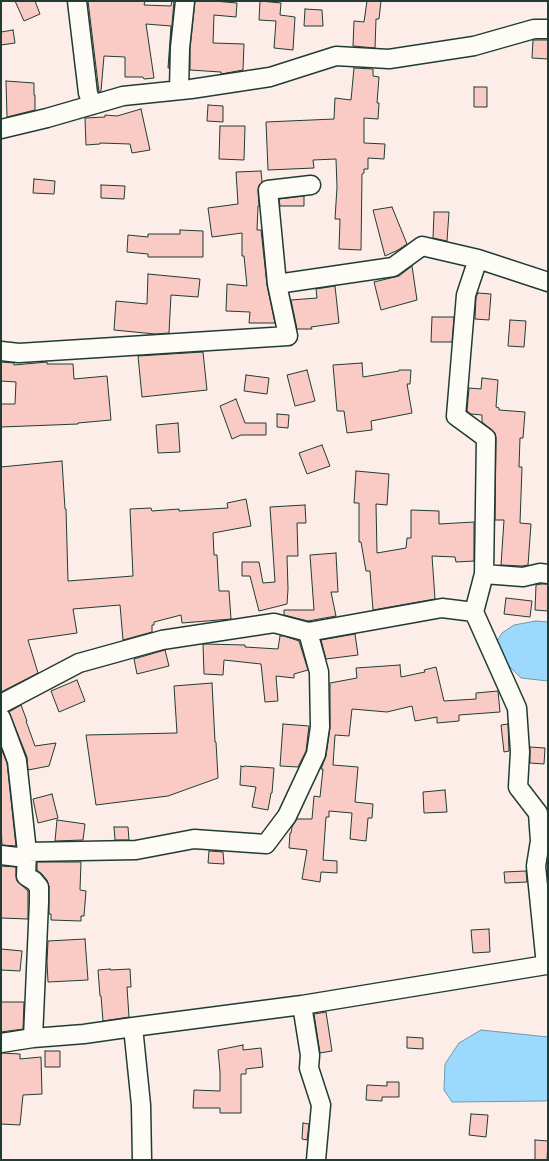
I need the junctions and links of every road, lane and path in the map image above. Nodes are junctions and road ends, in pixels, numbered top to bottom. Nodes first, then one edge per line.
1 (77, 1) edge
2 (185, 1) edge
3 (548, 29) edge
4 (179, 90) junction
5 (92, 105) junction
6 (1, 129) edge
7 (311, 185) dead end
8 (478, 259) junction
9 (547, 280) edge
10 (277, 284) junction
11 (1, 351) edge
12 (484, 574) junction
13 (548, 574) edge
14 (474, 612) junction
15 (308, 632) junction
16 (1, 704) edge
17 (1, 718) edge
18 (543, 812) edge
19 (1, 855) edge
20 (27, 855) junction
21 (547, 965) edge
22 (302, 1005) junction
23 (133, 1027) junction
24 (33, 1038) junction
25 (1, 1043) edge
26 (142, 1160) edge
27 (316, 1160) edge

1 - 5 street
2 - 4 street
3 - 4 street
4 - 5 street
5 - 6 street
7 - 10 street
8 - 9 street
8 - 10 street
8 - 12 street
10 - 11 street
12 - 13 street
12 - 14 street
14 - 15 street
14 - 18 street
15 - 16 street
15 - 20 street
17 - 20 street
18 - 21 street
19 - 20 street
20 - 24 street
21 - 22 street
22 - 23 street
22 - 27 street
23 - 24 street
23 - 26 street
24 - 25 street

